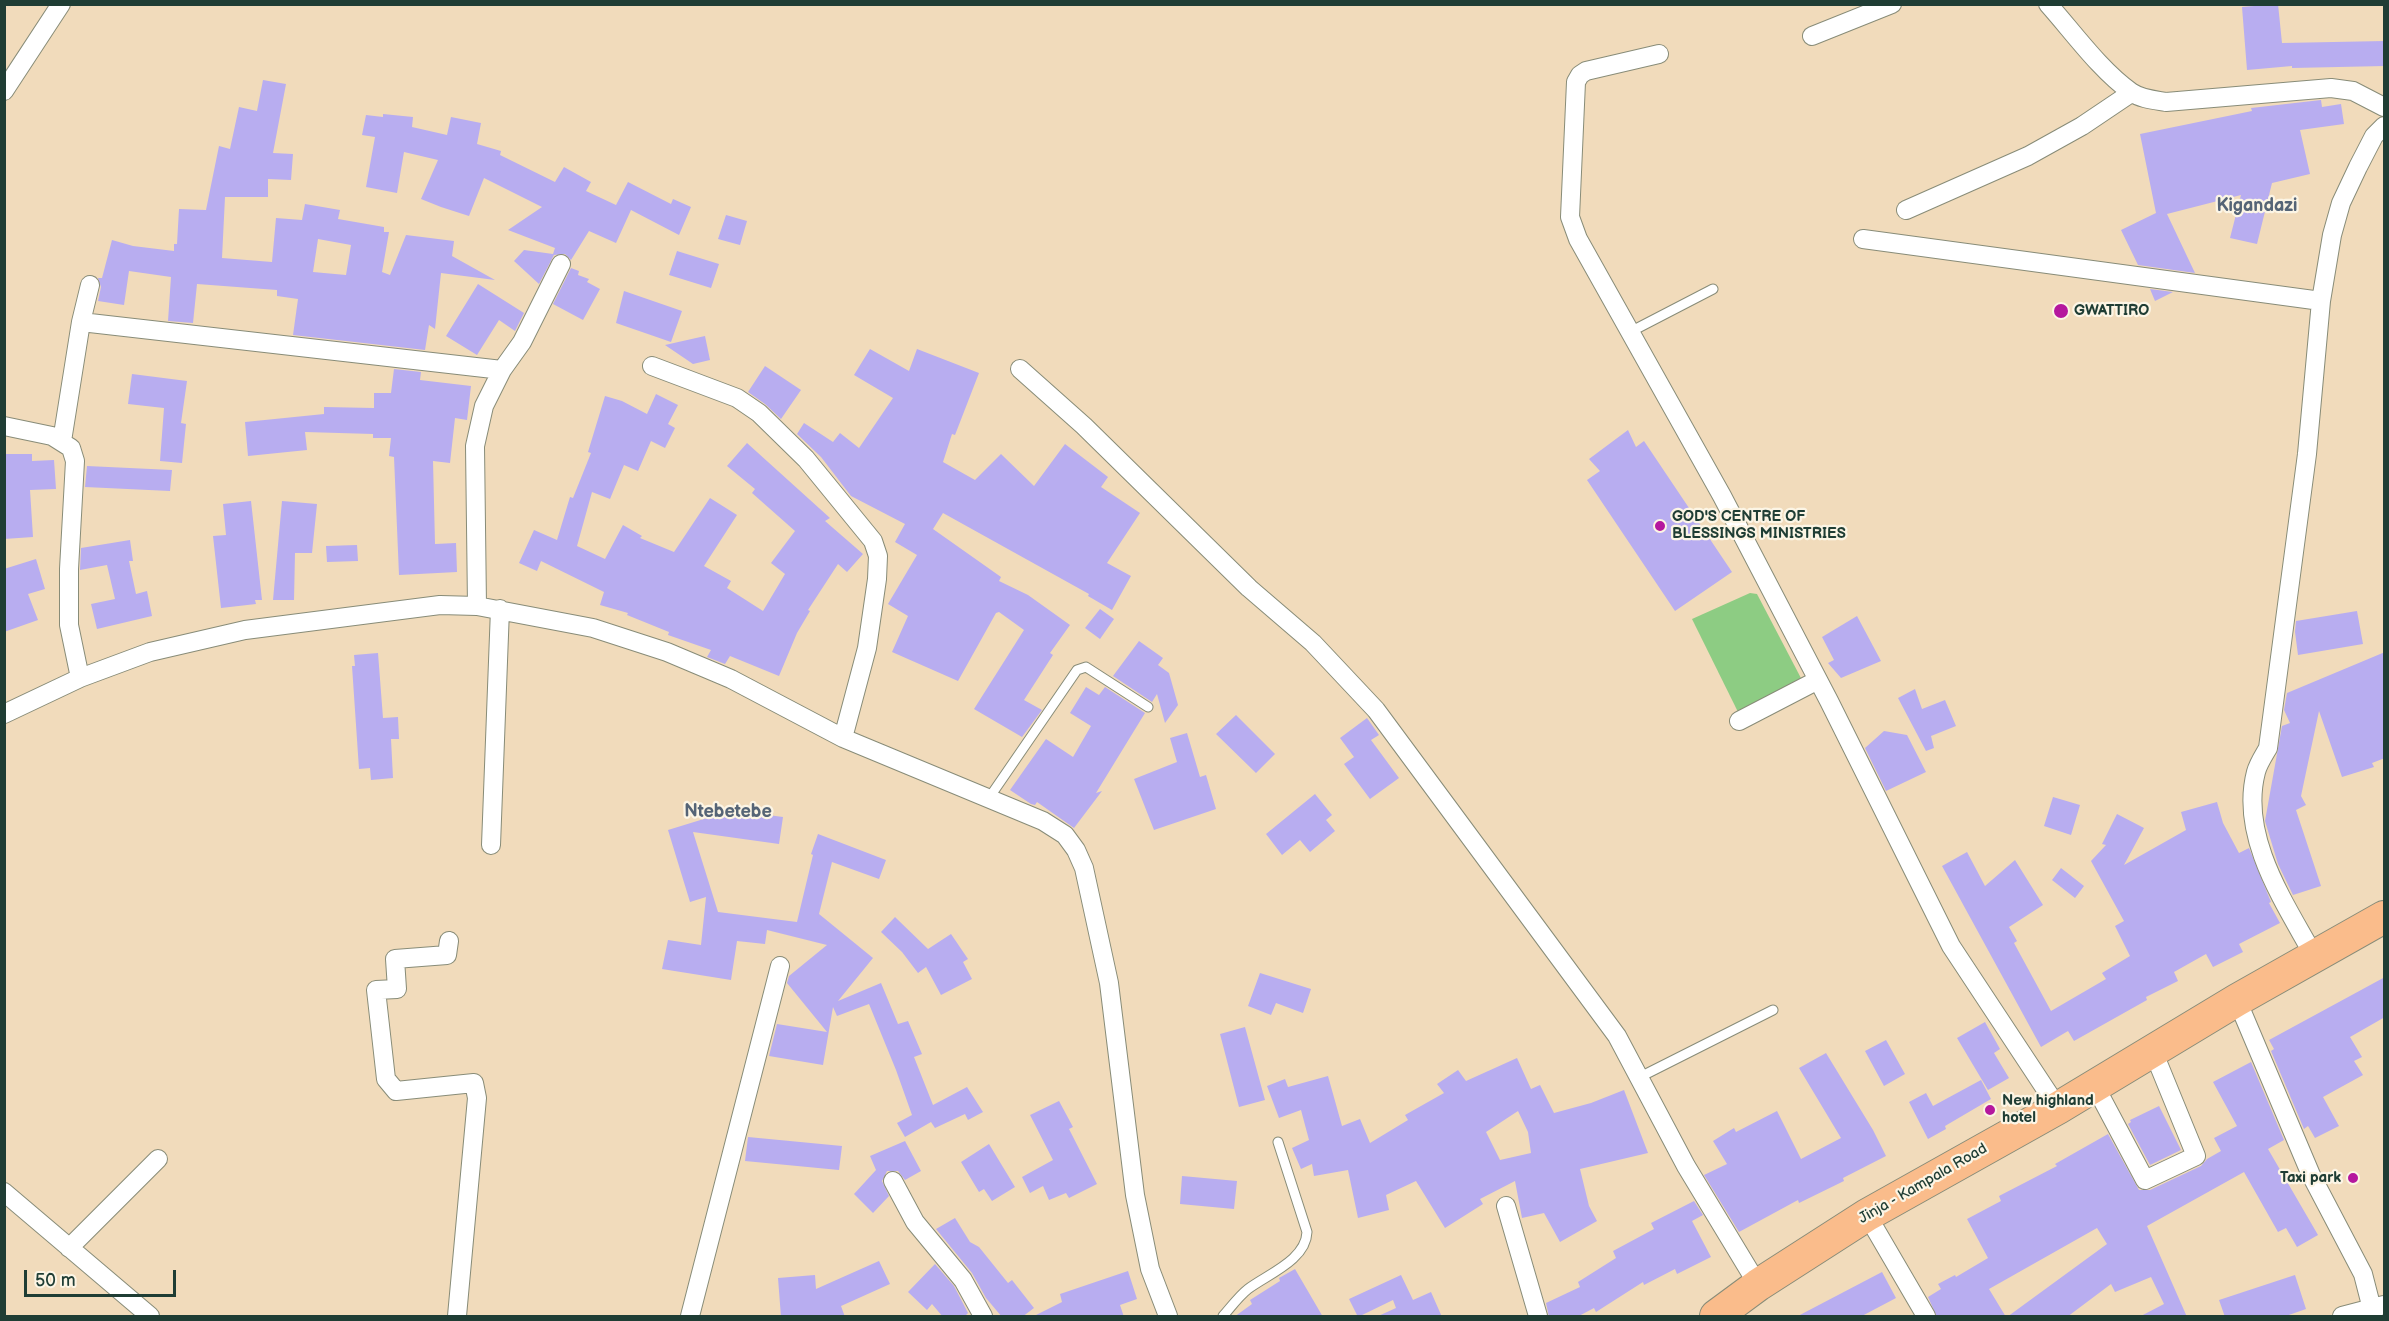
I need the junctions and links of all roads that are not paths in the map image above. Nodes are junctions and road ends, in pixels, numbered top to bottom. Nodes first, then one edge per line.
1 (61, 4) edge
2 (1892, 4) edge
3 (2048, 4) edge
4 (1812, 36) dead end
5 (1659, 54) dead end
6 (4, 91) edge
7 (2131, 93) junction
8 (2385, 107) edge
9 (2385, 126) edge
10 (1906, 210) dead end
11 (1863, 239) dead end
12 (561, 264) dead end
13 (90, 285) dead end
14 (1713, 289) dead end
15 (2321, 302) junction
16 (81, 322) junction
17 (1630, 332) junction
18 (652, 366) dead end
19 (1020, 369) dead end
20 (502, 370) junction
21 (4, 426) edge
22 (62, 441) junction
23 (477, 606) junction
24 (500, 609) junction
25 (80, 678) junction
26 (1818, 680) junction
27 (1148, 707) dead end
28 (4, 714) edge
29 (1739, 721) dead end
30 (843, 738) junction
31 (988, 798) junction
32 (492, 844) dead end
33 (2385, 917) edge
34 (449, 941) dead end
35 (2314, 956) junction
36 (780, 966) dead end
37 (2237, 1000) junction
38 (1773, 1010) dead end
39 (2152, 1051) junction
40 (1640, 1077) junction
41 (2095, 1086) junction
42 (2058, 1108) junction
43 (1278, 1142) dead end
44 (158, 1159) dead end
45 (893, 1181) dead end
46 (4, 1192) edge
47 (1506, 1206) dead end
48 (1867, 1215) junction
49 (69, 1248) junction
50 (1758, 1285) junction
51 (2378, 1307) edge
52 (2345, 1316) edge
53 (150, 1317) edge
54 (457, 1317) edge
55 (690, 1317) edge
56 (982, 1317) edge
57 (1168, 1317) edge
58 (1223, 1317) edge
59 (1538, 1317) edge
60 (1716, 1317) edge
61 (1926, 1317) edge

1 - 6 street
2 - 4 street
3 - 7 street
5 - 17 street
7 - 8 street
7 - 10 street
9 - 15 street
11 - 15 street
12 - 20 street
13 - 16 street
14 - 17 lane
15 - 35 street
16 - 20 street
16 - 22 street
17 - 26 street
18 - 30 street
19 - 40 street
20 - 23 street
21 - 22 street
22 - 25 street
23 - 24 street
23 - 25 street
24 - 30 street
24 - 32 street
25 - 28 street
26 - 29 street
26 - 42 street
27 - 31 lane
30 - 31 street
31 - 57 street
33 - 35 highway, Jinja - Kampala Road
34 - 54 street
35 - 37 highway, Jinja - Kampala Road
36 - 55 street
37 - 39 highway, Jinja - Kampala Road
37 - 51 street
38 - 40 lane
39 - 41 highway, Jinja - Kampala Road
39 - 41 street
40 - 50 street
41 - 42 highway, Jinja - Kampala Road
42 - 48 highway, Jinja - Kampala Road
43 - 58 lane
44 - 49 street
45 - 56 street
46 - 49 street
47 - 59 street
48 - 50 highway, Jinja - Kampala Road
48 - 61 street
49 - 53 street
50 - 60 highway, Jinja - Kampala Road
51 - 52 street

